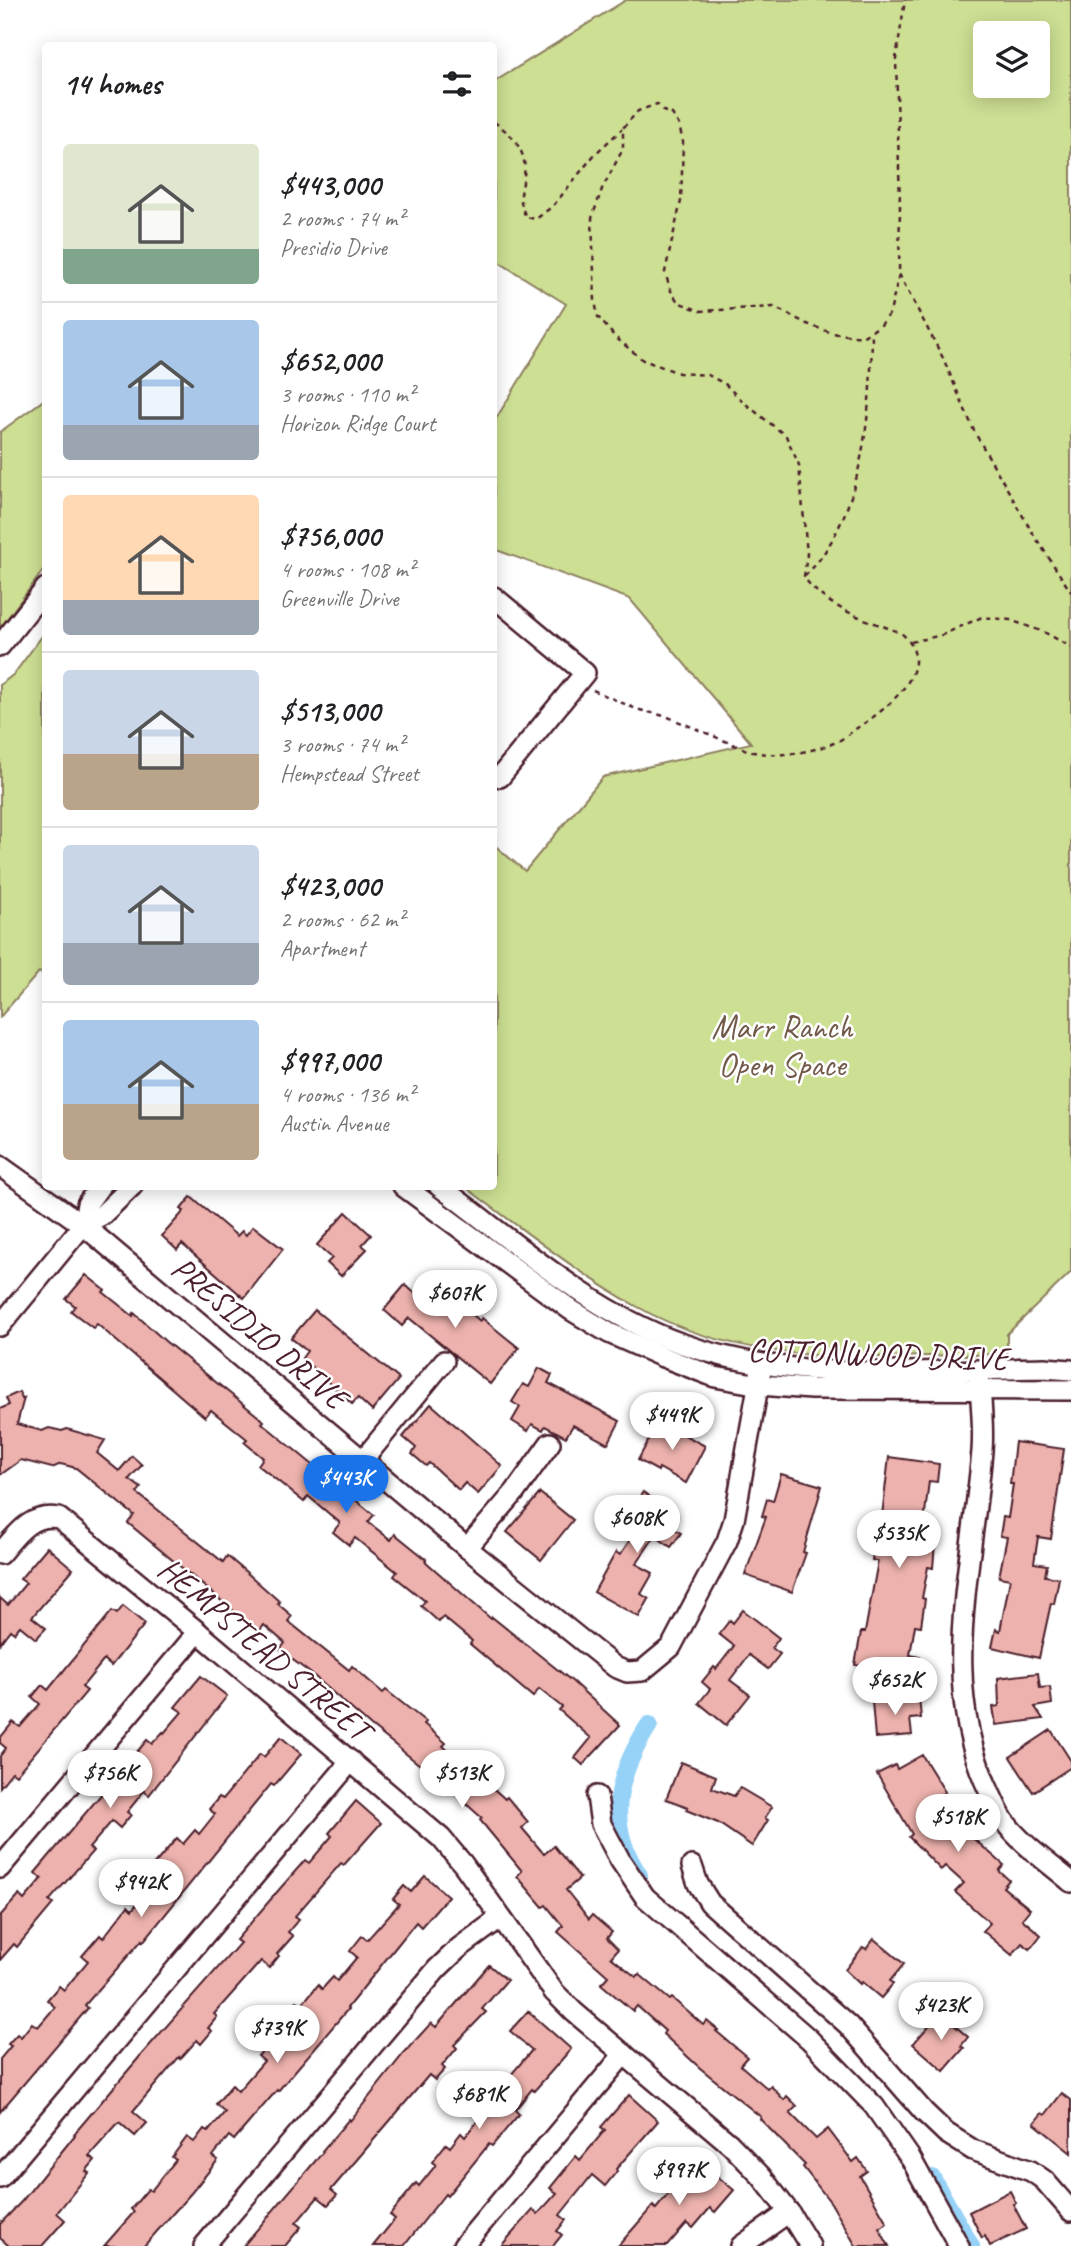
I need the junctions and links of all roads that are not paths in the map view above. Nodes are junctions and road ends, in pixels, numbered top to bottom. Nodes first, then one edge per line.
1 (42, 593) edge
2 (497, 600) edge
3 (0, 646) edge
4 (500, 777) dead end
5 (0, 1166) edge
6 (97, 1190) edge
7 (128, 1190) edge
8 (408, 1190) edge
9 (444, 1190) edge
10 (83, 1225) junction
11 (0, 1326) edge
12 (444, 1362) dead end
13 (762, 1364) junction
14 (978, 1369) junction
15 (1071, 1370) edge
16 (760, 1385) junction
17 (980, 1389) junction
18 (1071, 1390) edge
19 (550, 1443) dead end
20 (363, 1460) junction
21 (467, 1548) junction
22 (0, 1554) edge
23 (198, 1632) junction
24 (351, 1761) junction
25 (597, 1797) dead end
26 (692, 1866) dead end
27 (0, 1868) edge
28 (1071, 1882) edge
29 (500, 1918) junction
30 (624, 2054) junction
31 (0, 2178) edge
32 (1071, 2211) edge
33 (789, 2212) junction
34 (204, 2246) edge
35 (463, 2246) edge
36 (741, 2246) edge
37 (810, 2246) edge
38 (960, 2246) edge

1 - 3 street
2 - 4 street
5 - 10 street, PRESIDIO DRIVE
6 - 10 street
7 - 10 street
8 - 16 street, COTTONWOOD DRIVE
9 - 13 street, COTTONWOOD DRIVE
10 - 11 street
10 - 20 street, PRESIDIO DRIVE
12 - 20 street
13 - 14 street, COTTONWOOD DRIVE
13 - 16 street
14 - 15 street, COTTONWOOD DRIVE
14 - 17 street
16 - 17 street, COTTONWOOD DRIVE
16 - 21 street, PRESIDIO DRIVE
17 - 18 street, COTTONWOOD DRIVE
17 - 28 street
19 - 21 street
20 - 21 street, PRESIDIO DRIVE
22 - 23 street, HEMPSTEAD STREET
23 - 24 street, HEMPSTEAD STREET
23 - 27 street
24 - 29 street, HEMPSTEAD STREET
24 - 31 street
25 - 38 street
26 - 32 street
29 - 30 street, HEMPSTEAD STREET
29 - 34 street
30 - 33 street, HEMPSTEAD STREET
30 - 35 street
33 - 36 street
33 - 37 street, HEMPSTEAD STREET

